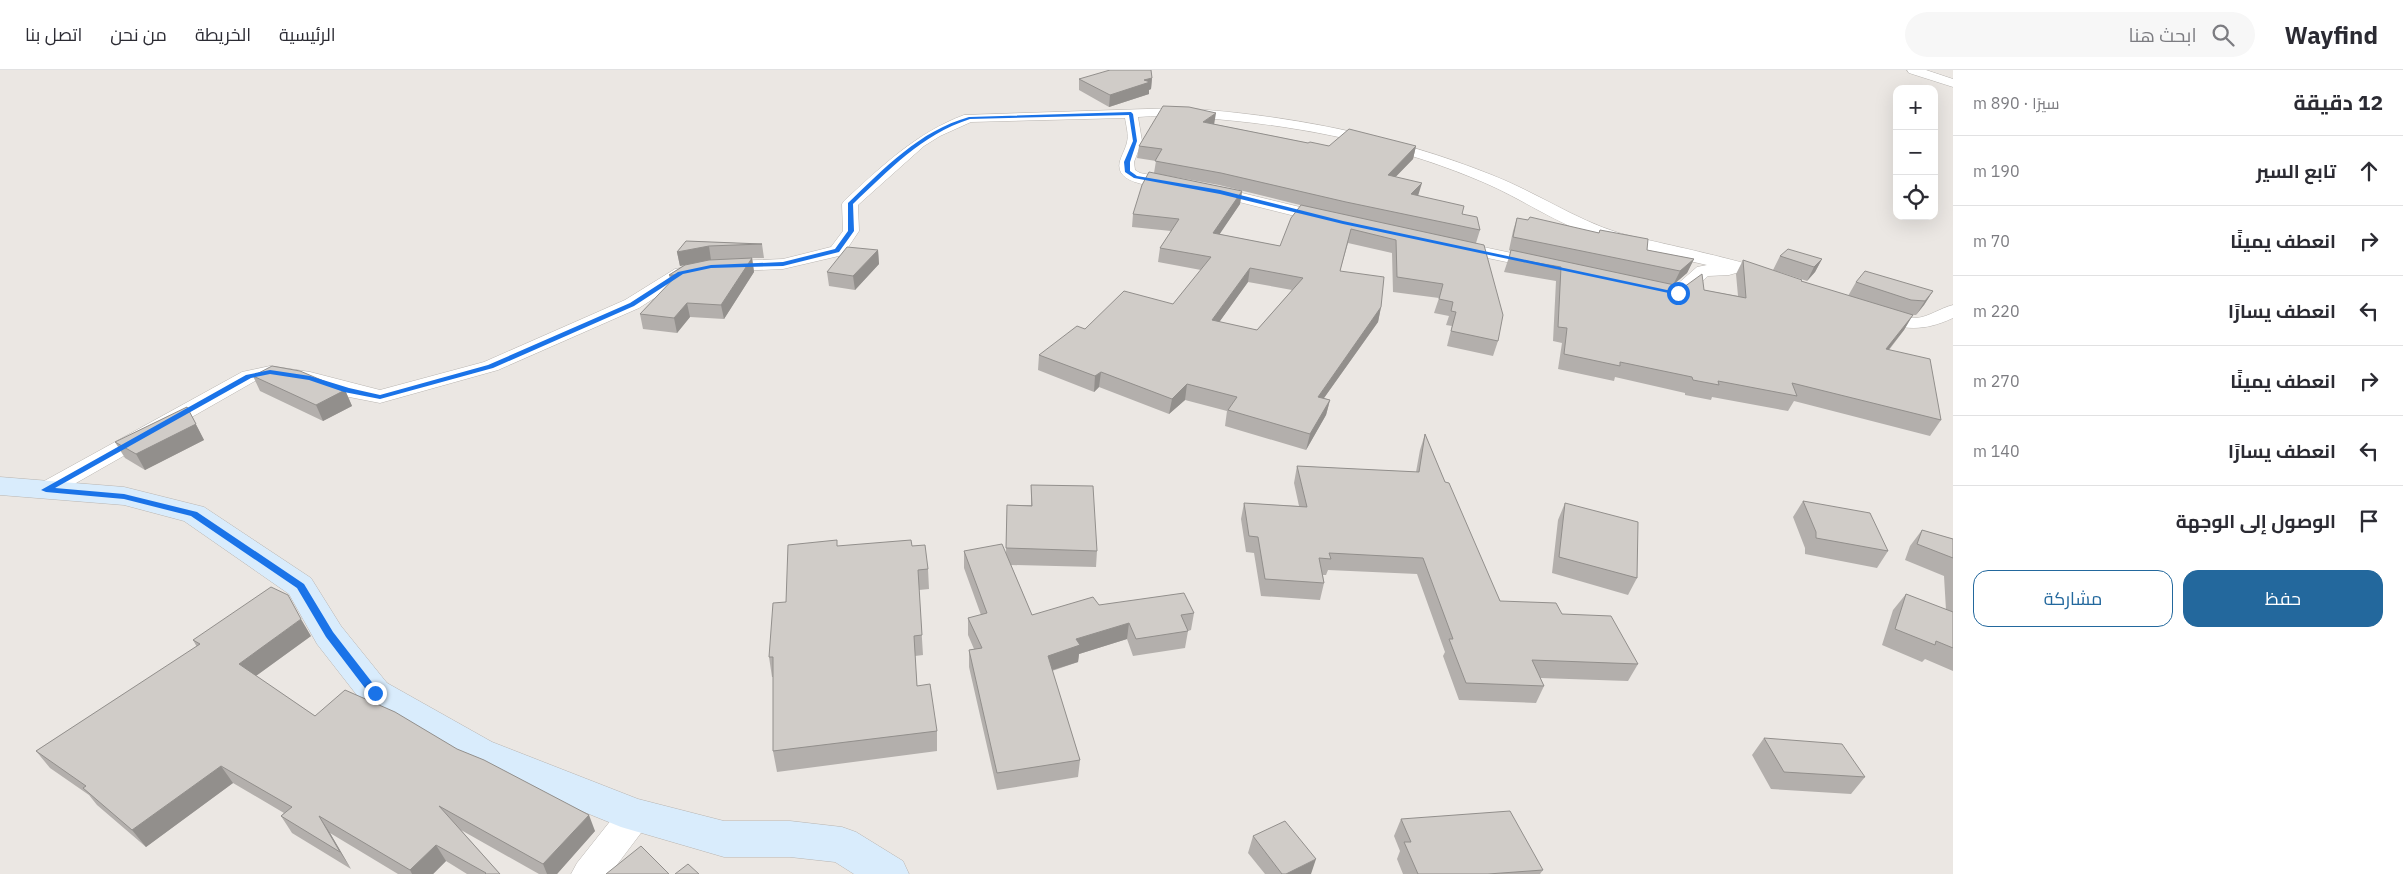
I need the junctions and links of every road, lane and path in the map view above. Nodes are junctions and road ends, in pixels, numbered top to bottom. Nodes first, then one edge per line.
1 (1912, 70) edge
2 (1953, 83) edge
3 (1131, 114) junction
4 (1343, 222) edge
5 (1440, 243) edge
6 (1556, 268) edge
7 (1744, 269) junction
8 (1788, 282) edge
9 (1640, 285) edge
10 (1856, 308) edge
11 (1953, 311) edge
12 (0, 486) edge
13 (46, 490) junction
14 (635, 814) junction
15 (589, 874) edge
16 (889, 874) edge

1 - 2 street
3 - 4 street
3 - 7 street
3 - 13 street
5 - 6 street
7 - 8 street
7 - 9 street
10 - 11 street
12 - 13 street
13 - 14 street
14 - 15 street
14 - 16 street

